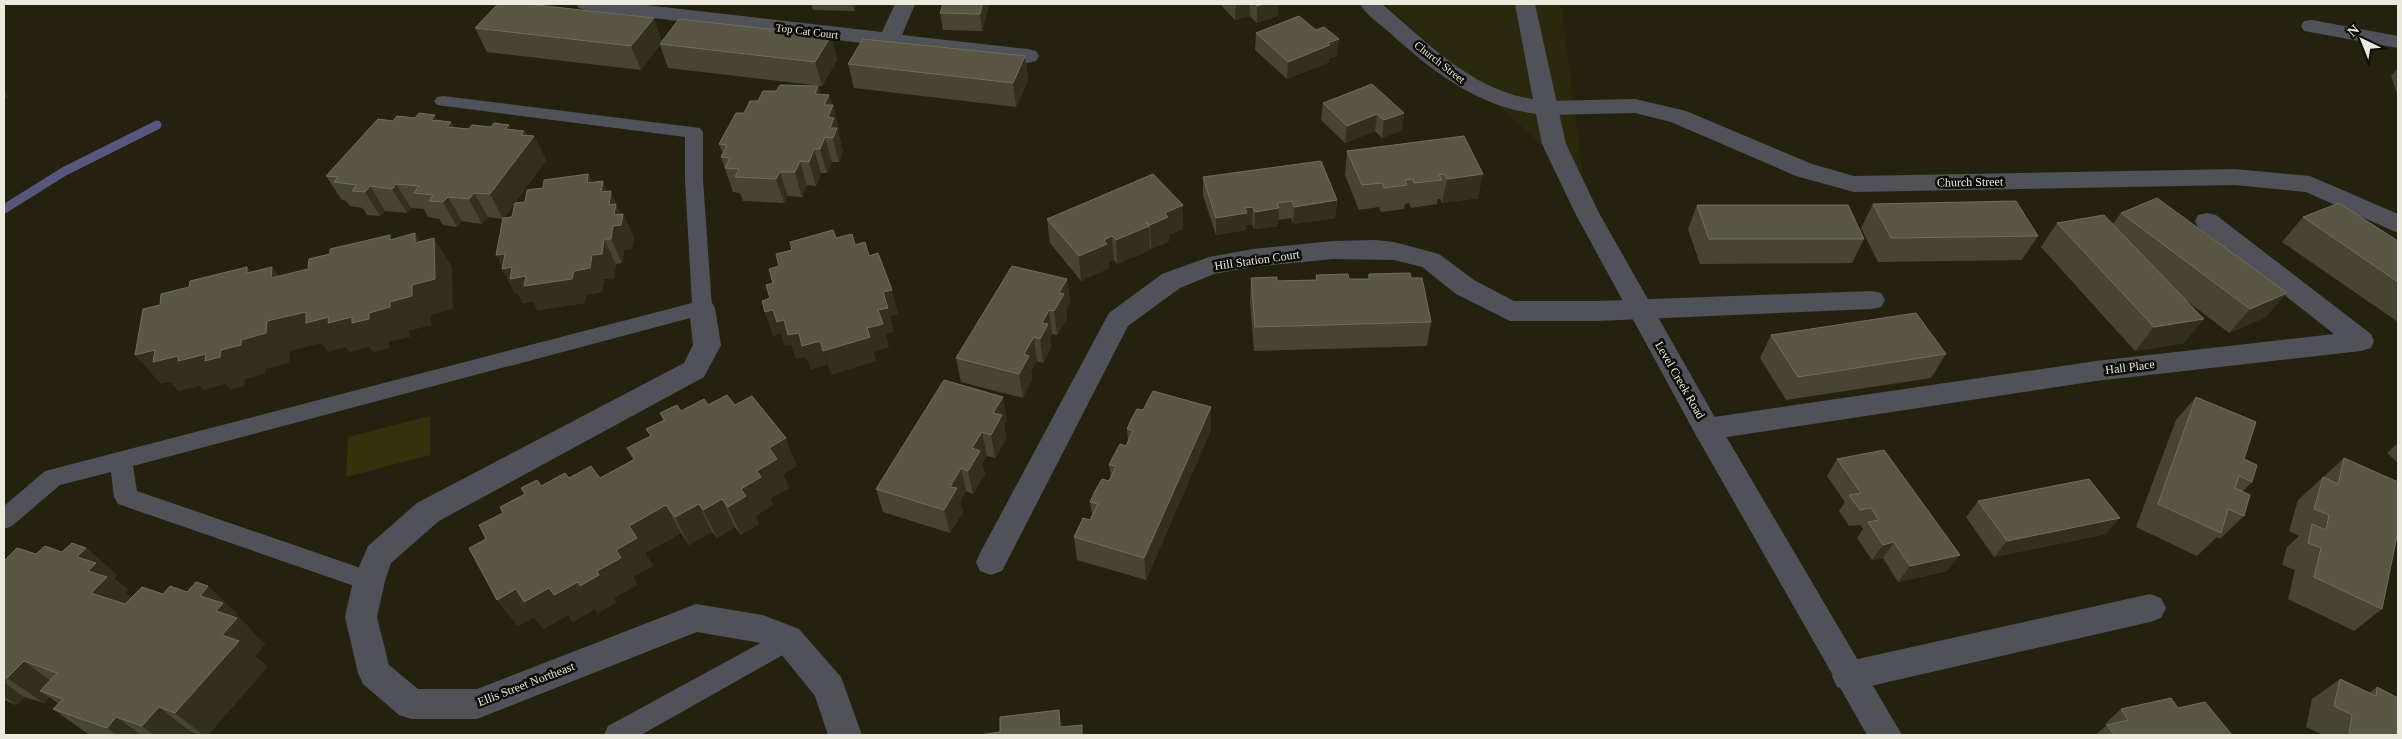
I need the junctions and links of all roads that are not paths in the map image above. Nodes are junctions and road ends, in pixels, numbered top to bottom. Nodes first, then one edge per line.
1 (586, 4) edge
2 (905, 4) edge
3 (1370, 4) edge
4 (1525, 4) edge
5 (2312, 26) dead end
6 (889, 41) junction
7 (2398, 42) edge
8 (1028, 56) dead end
9 (443, 100) dead end
10 (1532, 106) junction
11 (2207, 221) dead end
12 (2398, 225) edge
13 (1872, 300) dead end
14 (702, 308) junction
15 (1639, 308) junction
16 (1707, 429) junction
17 (121, 460) junction
18 (4, 519) edge
19 (991, 562) dead end
20 (369, 581) junction
21 (2150, 608) dead end
22 (788, 639) junction
23 (1850, 676) junction
24 (617, 735) edge
25 (845, 735) edge
26 (1885, 735) edge

1 - 6 street, Top Cat Court
2 - 6 street
3 - 10 street, Church Street
4 - 10 street, Level Creek Road
5 - 7 street
6 - 8 street, Top Cat Court
9 - 14 lane
10 - 12 street, Church Street
10 - 15 street, Level Creek Road
11 - 16 street, Hall Place
13 - 15 street, Hill Station Court
14 - 17 lane
14 - 20 street, Ellis Street Northeast
15 - 16 street, Level Creek Road
15 - 19 street, Hill Station Court
16 - 23 street, Level Creek Road
17 - 18 lane
17 - 20 lane
20 - 22 street, Ellis Street Northeast
21 - 23 street
22 - 24 lane
22 - 25 street, Ellis Street Northeast
23 - 26 street, Level Creek Road

